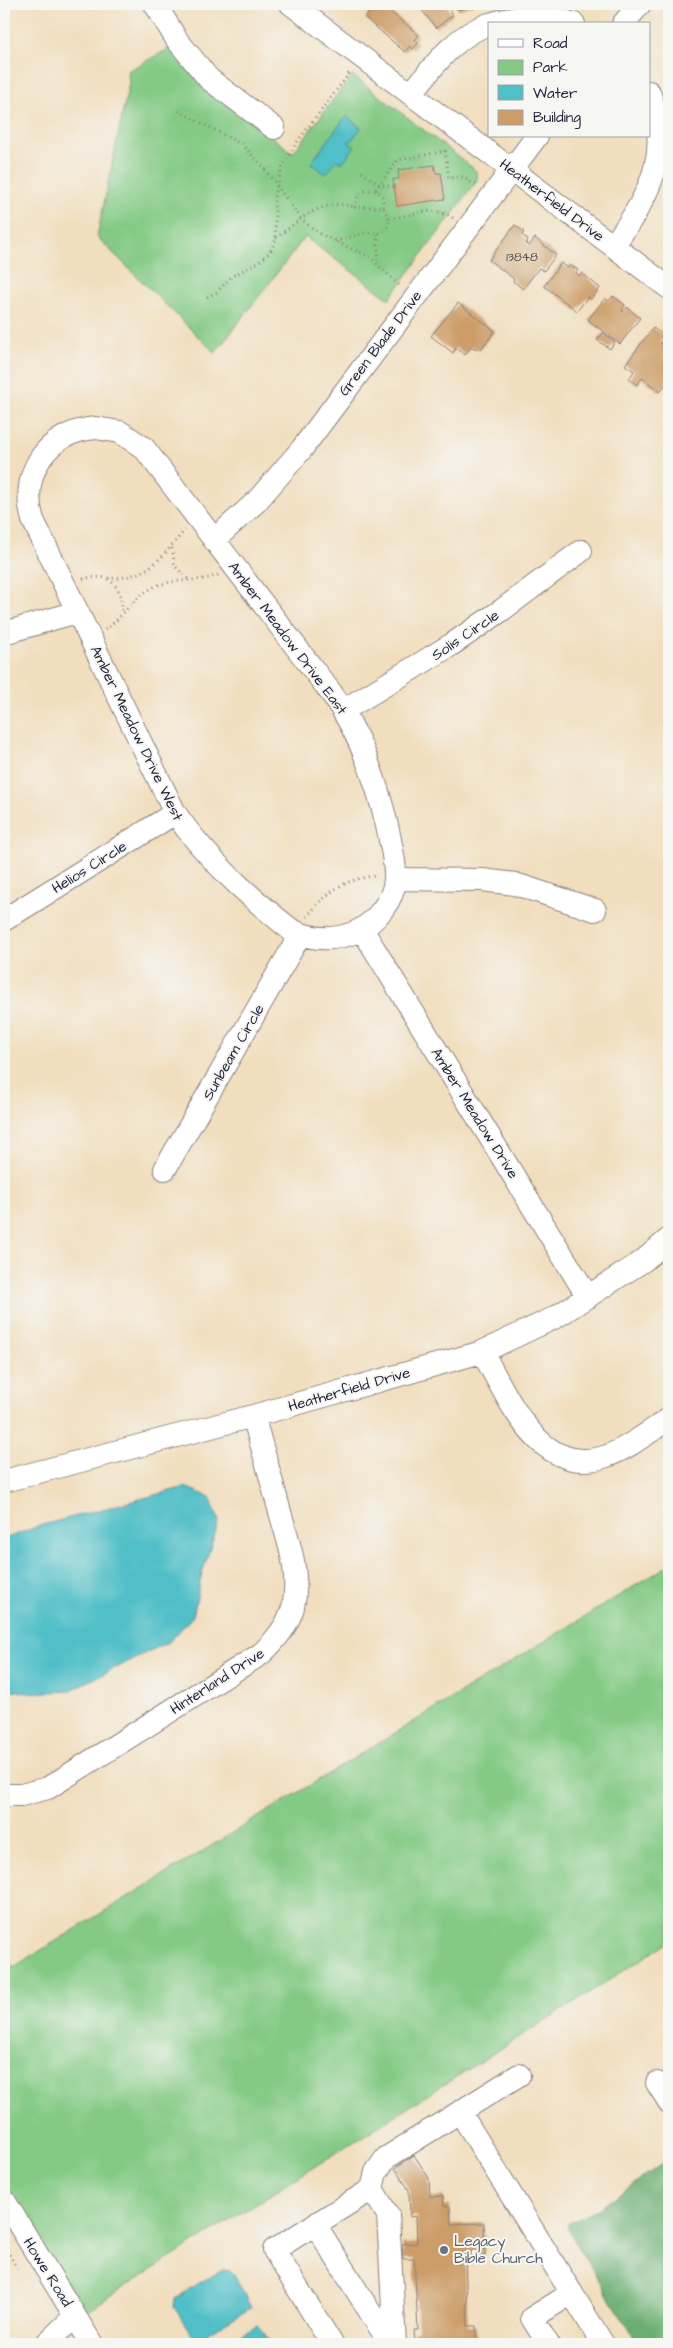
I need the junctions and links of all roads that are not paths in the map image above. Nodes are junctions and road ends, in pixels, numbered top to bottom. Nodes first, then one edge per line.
1 (155, 4) edge
2 (640, 4) edge
3 (302, 6) edge
4 (498, 22) edge
5 (568, 22) edge
6 (625, 22) edge
7 (488, 25) edge
8 (411, 94) junction
9 (650, 96) edge
10 (274, 128) dead end
11 (535, 138) edge
12 (511, 170) junction
13 (613, 246) junction
14 (669, 288) edge
15 (58, 441) joint
16 (214, 540) junction
17 (581, 551) dead end
18 (78, 612) junction
19 (4, 634) edge
20 (344, 710) junction
21 (175, 813) junction
22 (382, 879) junction
23 (595, 910) dead end
24 (4, 920) edge
25 (305, 922) junction
26 (362, 929) junction
27 (165, 1169) dead end
28 (669, 1239) edge
29 (588, 1298) junction
30 (482, 1352) junction
31 (253, 1416) junction
32 (669, 1419) edge
33 (4, 1481) edge
34 (4, 1795) edge
35 (519, 2075) dead end
36 (657, 2083) dead end
37 (669, 2102) edge
38 (460, 2112) junction
39 (372, 2189) junction
40 (4, 2200) edge
41 (315, 2224) junction
42 (572, 2293) junction
43 (75, 2316) junction
44 (46, 2344) edge
45 (92, 2344) edge
46 (332, 2344) edge
47 (390, 2344) edge
48 (395, 2344) edge
49 (548, 2344) edge
50 (603, 2344) edge

1 - 10 street
2 - 6 street
3 - 8 street, Heatherfield Drive
4 - 5 street
7 - 8 street
8 - 12 street, Heatherfield Drive
9 - 13 street
11 - 12 street, Green Blade Drive
12 - 13 street, Heatherfield Drive
12 - 16 street, Green Blade Drive
13 - 14 street, Heatherfield Drive
15 - 16 street, Amber Meadow Drive East
15 - 18 street, Amber Meadow Drive West
16 - 20 street, Amber Meadow Drive East
17 - 20 street, Solis Circle
18 - 19 street
18 - 21 street, Amber Meadow Drive West
20 - 22 street, Amber Meadow Drive East
21 - 24 street, Helios Circle
21 - 25 street, Amber Meadow Drive West
22 - 23 street
22 - 26 street, Amber Meadow Drive East
25 - 26 street, Amber Meadow Drive West
25 - 27 street, Sunbeam Circle
26 - 29 street, Amber Meadow Drive
28 - 29 street, Heatherfield Drive
29 - 30 street, Heatherfield Drive
30 - 31 street, Heatherfield Drive
30 - 32 street
31 - 33 street, Heatherfield Drive
31 - 34 street, Hinterland Drive
35 - 38 street
36 - 37 street
38 - 39 street
38 - 42 street
39 - 41 street
39 - 48 street
40 - 43 street, Howe Road
41 - 46 street
41 - 47 street
42 - 49 street
42 - 50 street
43 - 44 street
43 - 45 street, Howe Road

